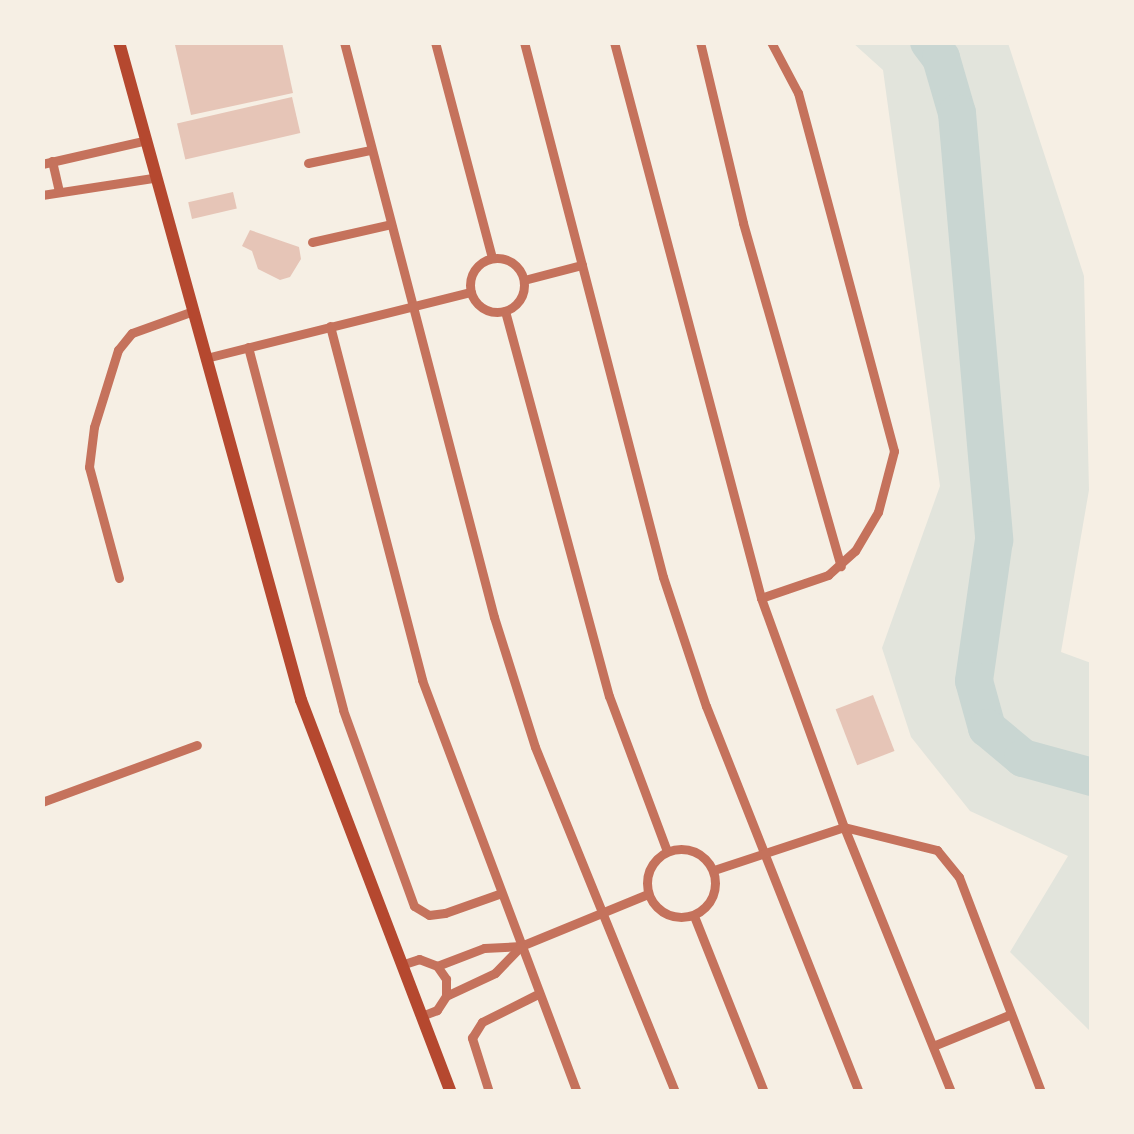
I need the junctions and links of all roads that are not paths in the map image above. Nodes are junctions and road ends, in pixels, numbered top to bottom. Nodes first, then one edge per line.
1 (119, 42) edge
2 (344, 42) edge
3 (435, 42) edge
4 (524, 42) edge
5 (614, 42) edge
6 (700, 42) edge
7 (771, 42) edge
8 (143, 140) junction
9 (370, 150) junction
10 (47, 162) edge
11 (308, 164) dead end
12 (154, 178) junction
13 (59, 191) junction
14 (42, 195) edge
15 (391, 224) junction
16 (312, 242) dead end
17 (492, 258) junction
18 (582, 265) junction
19 (524, 280) junction
20 (471, 292) junction
21 (414, 306) junction
22 (193, 311) junction
23 (504, 311) junction
24 (330, 326) junction
25 (248, 347) junction
26 (206, 358) junction
27 (841, 566) junction
28 (120, 578) dead end
29 (761, 598) junction
30 (197, 746) dead end
31 (42, 802) edge
32 (844, 827) junction
33 (667, 851) junction
34 (765, 853) junction
35 (714, 870) junction
36 (499, 894) junction
37 (648, 894) junction
38 (603, 913) junction
39 (694, 916) junction
40 (521, 946) junction
41 (401, 965) junction
42 (437, 966) junction
43 (536, 995) junction
44 (446, 996) junction
45 (1009, 1015) junction
46 (421, 1016) junction
47 (933, 1046) junction
48 (451, 1092) edge
49 (490, 1092) edge
50 (577, 1092) edge
51 (675, 1092) edge
52 (764, 1092) edge
53 (859, 1092) edge
54 (952, 1092) edge
55 (1042, 1092) edge

1 - 8 main road
2 - 9 street
3 - 17 street
4 - 18 street
5 - 29 street
6 - 27 street
7 - 27 street
8 - 10 street
8 - 12 main road
9 - 11 street
9 - 15 street
10 - 13 street
12 - 13 street
12 - 22 main road
13 - 14 street
15 - 16 street
15 - 21 street
17 - 19 street
17 - 20 street
18 - 19 street
18 - 34 street
19 - 23 street
20 - 21 street
20 - 23 street
21 - 24 street
21 - 38 street
22 - 26 main road
22 - 28 street
23 - 33 street
24 - 25 street
24 - 36 street
25 - 26 street
25 - 36 street
26 - 41 main road
27 - 29 street
29 - 32 street
30 - 31 street
32 - 34 street
32 - 45 street
32 - 47 street
33 - 35 street
33 - 37 street
34 - 35 street
34 - 53 street
35 - 39 street
36 - 40 street
37 - 38 street
37 - 39 street
38 - 40 street
38 - 51 street
39 - 52 street
40 - 42 street
40 - 43 street
40 - 44 street
41 - 42 street
41 - 46 main road
42 - 44 street
43 - 49 street
43 - 50 street
44 - 46 street
45 - 47 street
45 - 55 street
46 - 48 main road
47 - 54 street

